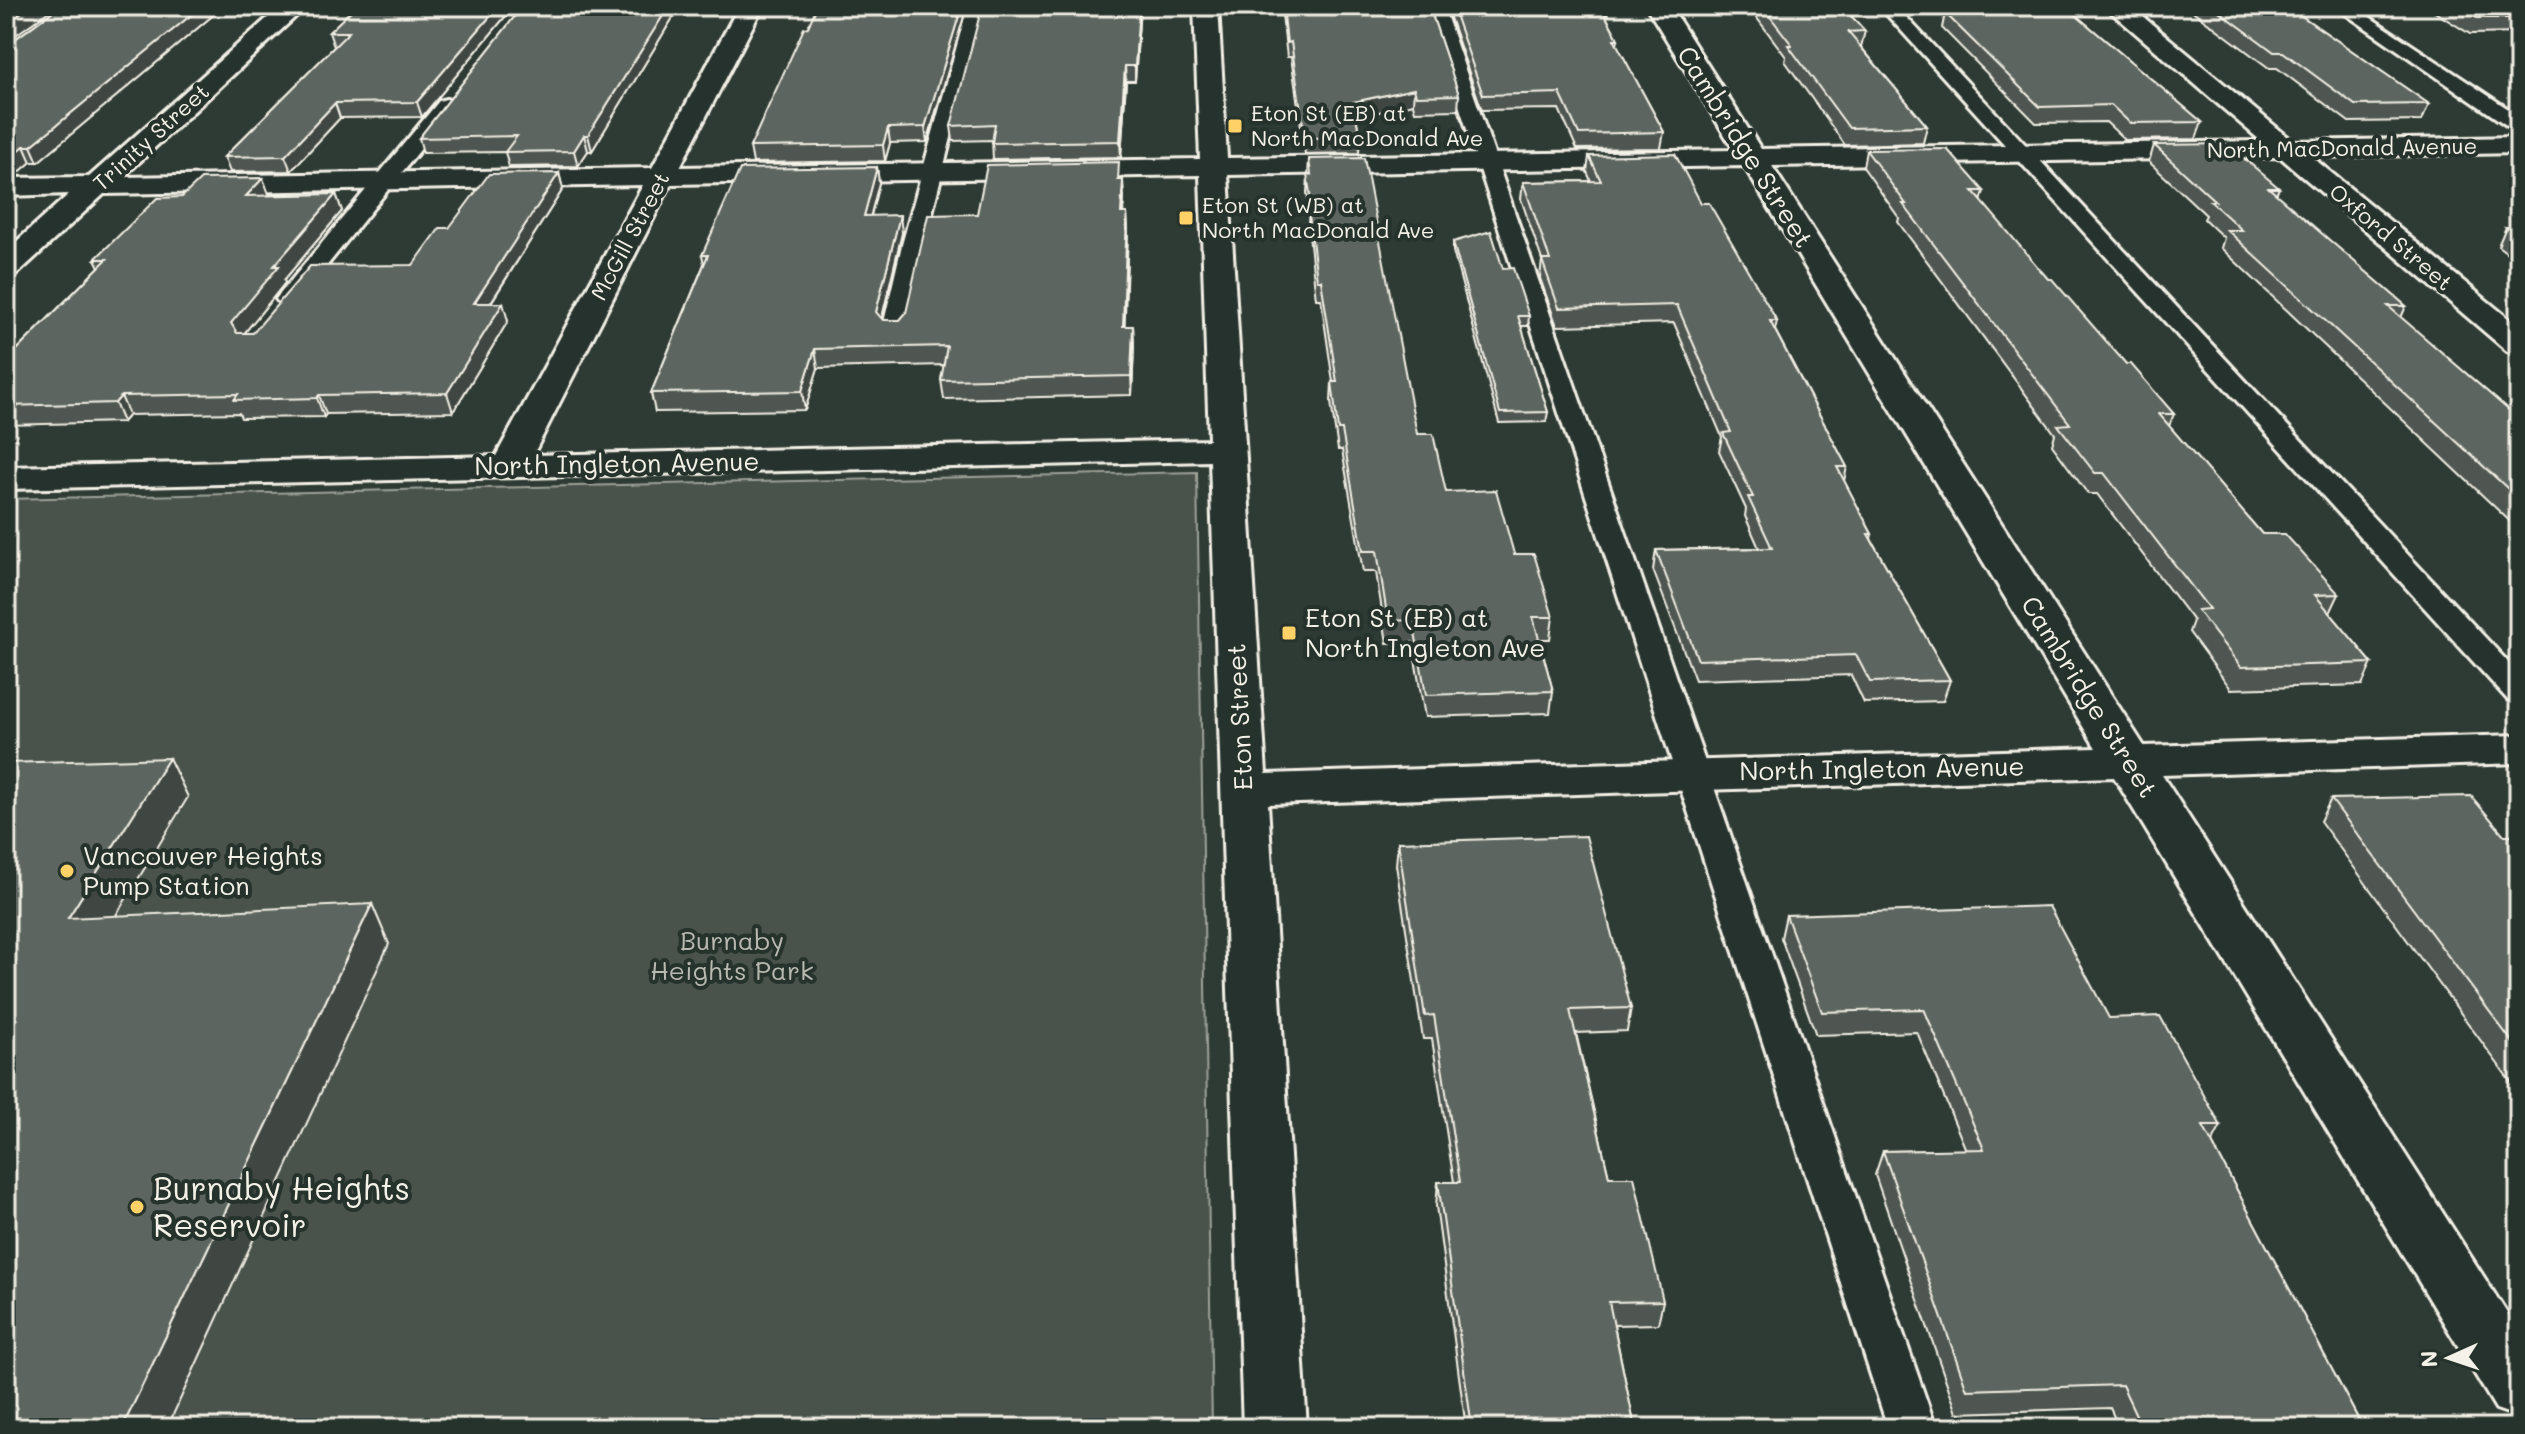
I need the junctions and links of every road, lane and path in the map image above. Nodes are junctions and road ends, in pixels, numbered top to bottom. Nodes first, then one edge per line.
1 (295, 6) edge
2 (751, 6) edge
3 (976, 6) edge
4 (1206, 6) edge
5 (1435, 6) edge
6 (1658, 6) edge
7 (1887, 6) edge
8 (2116, 6) edge
9 (2342, 6) edge
10 (457, 91) edge
11 (2519, 125) edge
12 (2519, 145) edge
13 (2287, 149) junction
14 (2020, 152) junction
15 (1750, 156) junction
16 (1485, 161) junction
17 (1214, 167) junction
18 (934, 171) junction
19 (661, 176) junction
20 (384, 181) junction
21 (97, 186) junction
22 (6, 187) edge
23 (6, 267) edge
24 (271, 319) edge
25 (894, 331) edge
26 (2519, 344) edge
27 (1228, 450) junction
28 (509, 466) junction
29 (6, 478) edge
30 (2519, 693) edge
31 (2519, 749) edge
32 (2130, 763) junction
33 (1690, 774) junction
34 (1244, 790) junction
35 (2519, 1388) edge
36 (1275, 1428) edge
37 (1912, 1428) edge

1 - 21 street, Trinity Street
2 - 19 street, McGill Street
3 - 18 lane
4 - 17 street, Eton Street
5 - 16 lane
6 - 15 street, Cambridge Street
7 - 14 lane
8 - 13 street, Oxford Street
9 - 11 lane
10 - 20 lane
12 - 13 street, North MacDonald Avenue
13 - 14 street, North MacDonald Avenue
13 - 26 street, Oxford Street
14 - 15 street, North MacDonald Avenue
14 - 30 lane
15 - 16 street, North MacDonald Avenue
15 - 32 street, Cambridge Street
16 - 17 street, North MacDonald Avenue
16 - 33 lane
17 - 18 street, North MacDonald Avenue
17 - 27 street, Eton Street
18 - 19 street, North MacDonald Avenue
18 - 25 lane
19 - 20 street, North MacDonald Avenue
19 - 28 street, McGill Street
20 - 21 street, North MacDonald Avenue
20 - 24 lane
21 - 22 street, North MacDonald Avenue
21 - 23 street, Trinity Street
27 - 28 street, North Ingleton Avenue
27 - 34 street, Eton Street
28 - 29 street, North Ingleton Avenue
31 - 32 street, North Ingleton Avenue
32 - 33 street, North Ingleton Avenue
32 - 35 street, Cambridge Street
33 - 34 street, North Ingleton Avenue
33 - 37 lane
34 - 36 street, Eton Street

